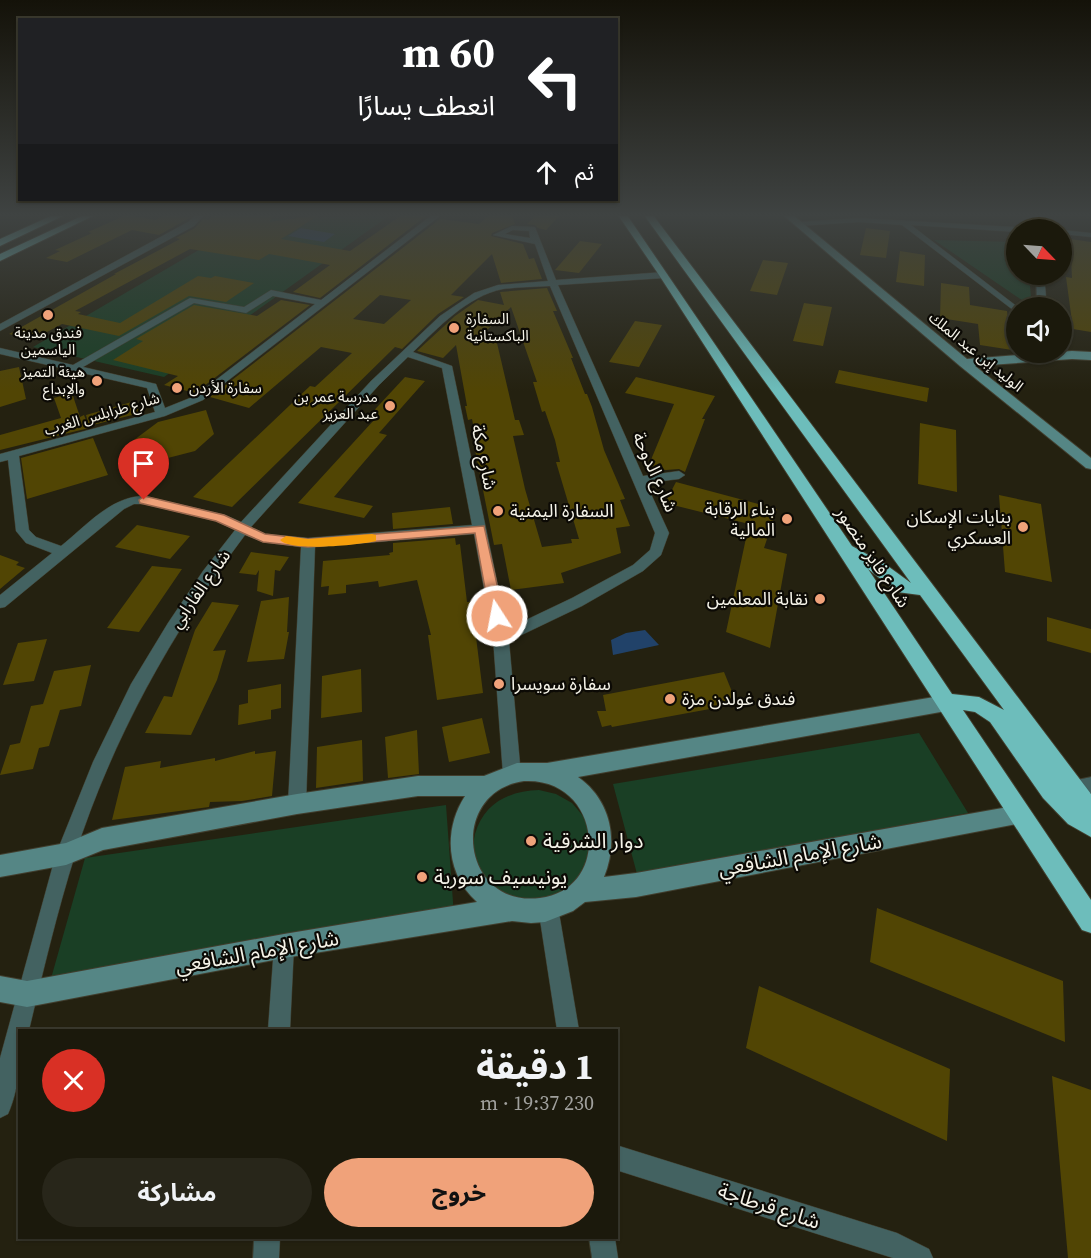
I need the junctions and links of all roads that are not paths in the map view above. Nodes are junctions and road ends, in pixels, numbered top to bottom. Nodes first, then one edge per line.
1 (100, 274) edge
2 (361, 274) edge
3 (549, 274) edge
4 (664, 274) joint
5 (692, 274) edge
6 (863, 274) edge
7 (868, 274) edge
8 (969, 274) edge
9 (553, 284) junction
10 (1006, 302) edge
11 (323, 303) junction
12 (0, 328) edge
13 (0, 351) edge
14 (406, 353) junction
15 (1091, 356) edge
16 (978, 362) junction
17 (1091, 362) edge
18 (964, 363) junction
19 (74, 368) junction
20 (994, 375) junction
21 (161, 414) junction
22 (1091, 453) edge
23 (13, 454) junction
24 (0, 458) edge
25 (1091, 465) edge
26 (679, 476) dead end
27 (639, 480) junction
28 (244, 528) junction
29 (480, 529) junction
30 (308, 543) junction
31 (844, 549) junction
32 (63, 552) junction
33 (922, 584) junction
34 (0, 603) edge
35 (501, 638) junction
36 (946, 703) junction
37 (545, 773) junction
38 (512, 775) junction
39 (488, 786) junction
40 (1082, 786) edge
41 (297, 804) junction
42 (1091, 812) edge
43 (1019, 815) junction
44 (1091, 827) edge
45 (66, 854) junction
46 (0, 866) edge
47 (579, 891) junction
48 (548, 907) junction
49 (515, 908) junction
50 (1091, 921) edge
51 (284, 946) junction
52 (0, 989) edge
53 (27, 994) junction
54 (19, 1029) edge
55 (279, 1029) edge
56 (568, 1029) edge
57 (18, 1031) edge
58 (0, 1106) edge
59 (618, 1158) edge
60 (267, 1239) edge
61 (602, 1239) edge
62 (266, 1258) edge
63 (605, 1258) edge
64 (920, 1258) edge

1 - 12 street
2 - 11 street, شارع طرابلس الغرب
3 - 9 street, شارع الدوحة
4 - 9 street, شارع الفارابي
4 - 31 highway, شارع فايز منصور
5 - 33 highway, شارع فايز منصور
6 - 18 street, الوليد إبن عبد الملك
7 - 16 street, الوليد إبن عبد الملك
8 - 10 street
9 - 14 street, شارع الفارابي
9 - 27 street, شارع الدوحة
11 - 19 street
11 - 21 street, شارع طرابلس الغرب
13 - 19 street
14 - 28 street, شارع الفارابي
14 - 29 street, شارع مكة
15 - 16 street
16 - 18 street
16 - 20 street, الوليد إبن عبد الملك
17 - 20 street
18 - 20 street, الوليد إبن عبد الملك
19 - 21 street
20 - 22 street, الوليد إبن عبد الملك
20 - 25 street, الوليد إبن عبد الملك
21 - 23 street, شارع طرابلس الغرب
23 - 24 street, شارع طرابلس الغرب
23 - 32 street
26 - 27 street
27 - 35 street, شارع الدوحة
28 - 30 street
28 - 32 street
28 - 45 street, شارع الفارابي
29 - 30 street
29 - 35 street, شارع مكة
30 - 41 street
31 - 33 highway
31 - 36 highway, شارع فايز منصور
32 - 34 street
33 - 40 highway, شارع فايز منصور
35 - 38 street, شارع مكة
36 - 37 street
36 - 43 highway, شارع فايز منصور
36 - 44 highway
37 - 38 street
37 - 47 street
38 - 39 street
39 - 41 street
39 - 49 street
40 - 42 highway, شارع فايز منصور
41 - 45 street
43 - 47 street, شارع الإمام الشافعي
43 - 50 highway, شارع فايز منصور
45 - 46 street
45 - 53 street, شارع الفارابي
47 - 48 street
48 - 49 street
48 - 56 street
49 - 51 street, شارع الإمام الشافعي
51 - 53 street, شارع الإمام الشافعي
51 - 55 street
52 - 53 street, شارع الإمام الشافعي
53 - 54 street, شارع الفارابي
57 - 58 street, شارع الفارابي
59 - 64 street, شارع قرطاجة
60 - 62 street
61 - 63 street

